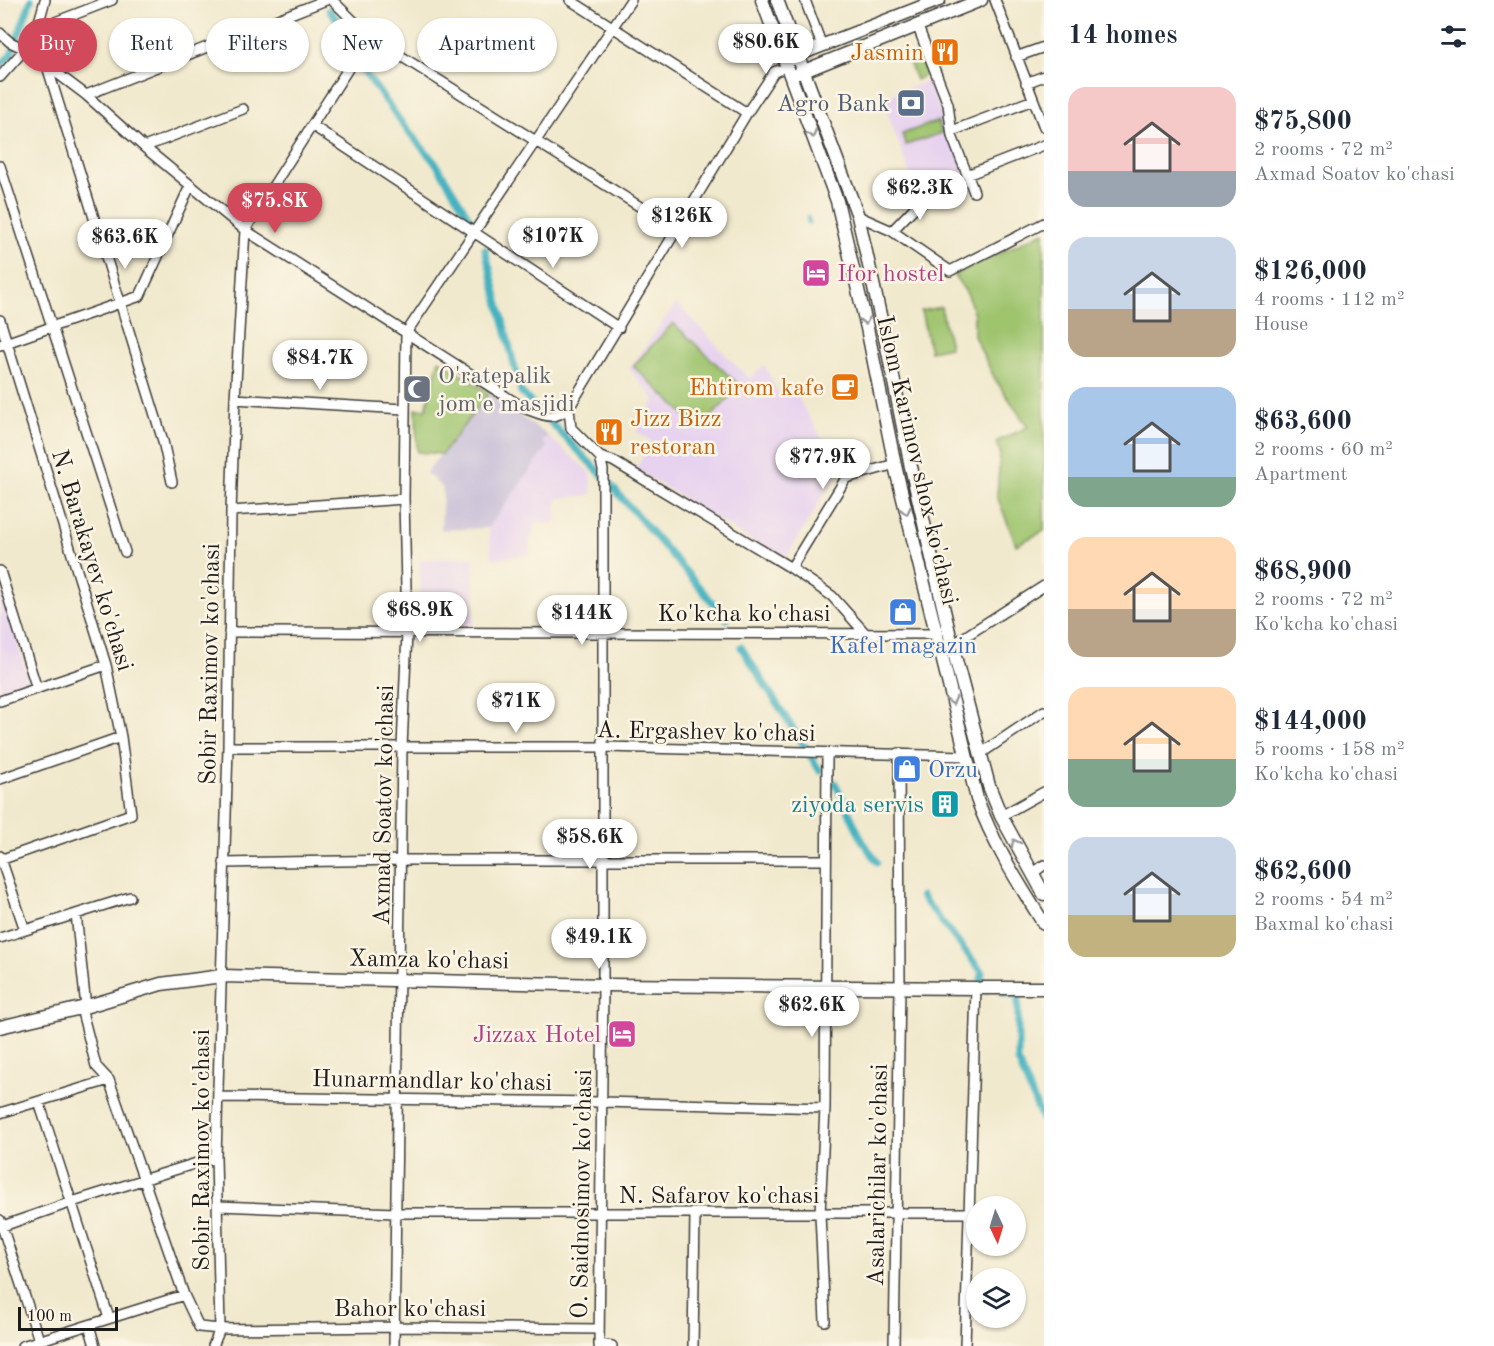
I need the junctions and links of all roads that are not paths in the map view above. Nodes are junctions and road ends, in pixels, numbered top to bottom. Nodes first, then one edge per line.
1 (45, 0) edge
2 (112, 0) edge
3 (326, 0) edge
4 (332, 0) edge
5 (570, 0) edge
6 (631, 0) edge
7 (762, 0) edge
8 (777, 0) edge
9 (805, 0) edge
10 (939, 0) edge
11 (981, 0) edge
12 (994, 0) edge
13 (40, 18) edge
14 (65, 18) edge
15 (350, 18) edge
16 (918, 27) junction
17 (613, 28) junction
18 (0, 33) edge
19 (17, 45) junction
20 (0, 46) edge
21 (822, 46) junction
22 (1044, 47) edge
23 (798, 55) junction
24 (1016, 57) junction
25 (405, 59) edge
26 (49, 72) edge
27 (55, 72) edge
28 (347, 72) edge
29 (790, 72) junction
30 (1044, 76) edge
31 (0, 77) edge
32 (1026, 83) junction
33 (86, 95) junction
34 (1033, 100) junction
35 (243, 109) dead end
36 (1041, 110) edge
37 (747, 112) junction
38 (313, 126) junction
39 (1044, 126) edge
40 (952, 131) junction
41 (534, 141) junction
42 (1044, 145) edge
43 (144, 147) junction
44 (0, 166) edge
45 (968, 176) junction
46 (190, 186) junction
47 (974, 192) dead end
48 (935, 195) dead end
49 (858, 216) junction
50 (1044, 223) edge
51 (245, 230) junction
52 (677, 230) junction
53 (892, 231) junction
54 (473, 233) junction
55 (121, 303) junction
56 (0, 320) edge
57 (53, 327) junction
58 (619, 328) junction
59 (406, 333) junction
60 (4, 344) edge
61 (235, 399) junction
62 (899, 405) junction
63 (884, 407) junction
64 (569, 408) junction
65 (404, 409) junction
66 (600, 457) junction
67 (896, 467) junction
68 (911, 467) junction
69 (172, 482) dead end
70 (404, 500) junction
71 (231, 511) junction
72 (125, 552) dead end
73 (791, 568) junction
74 (0, 571) edge
75 (1044, 586) edge
76 (229, 632) junction
77 (407, 633) junction
78 (604, 633) junction
79 (865, 633) junction
80 (936, 634) junction
81 (952, 645) junction
82 (106, 665) junction
83 (37, 689) junction
84 (0, 701) edge
85 (1044, 711) edge
86 (122, 737) junction
87 (228, 747) junction
88 (402, 747) junction
89 (604, 747) junction
90 (899, 753) junction
91 (827, 754) junction
92 (980, 754) junction
93 (966, 756) junction
94 (0, 779) edge
95 (1044, 792) edge
96 (1001, 816) junction
97 (0, 858) edge
98 (402, 860) junction
99 (603, 860) junction
100 (825, 860) junction
101 (224, 863) junction
102 (1044, 865) edge
103 (1032, 874) junction
104 (1044, 894) edge
105 (130, 897) dead end
106 (76, 914) junction
107 (1044, 924) edge
108 (25, 930) junction
109 (0, 939) edge
110 (222, 976) junction
111 (399, 979) junction
112 (603, 985) junction
113 (825, 987) junction
114 (900, 988) junction
115 (982, 988) junction
116 (1044, 988) edge
117 (83, 1007) junction
118 (0, 1027) edge
119 (109, 1080) junction
120 (219, 1096) junction
121 (396, 1100) junction
122 (39, 1102) junction
123 (602, 1102) junction
124 (825, 1108) junction
125 (0, 1113) edge
126 (216, 1157) junction
127 (145, 1178) junction
128 (970, 1196) edge
129 (72, 1202) junction
130 (218, 1206) junction
131 (395, 1213) junction
132 (966, 1213) edge
133 (599, 1214) junction
134 (695, 1214) junction
135 (820, 1214) junction
136 (896, 1214) junction
137 (1, 1225) edge
138 (968, 1256) edge
139 (184, 1294) junction
140 (110, 1318) junction
141 (825, 1321) dead end
142 (88, 1325) junction
143 (394, 1327) junction
144 (220, 1329) junction
145 (599, 1329) junction
146 (39, 1340) junction
147 (599, 1345) edge
148 (22, 1346) edge
149 (96, 1346) edge
150 (213, 1346) edge
151 (394, 1346) edge
152 (612, 1346) edge
153 (693, 1346) edge
154 (894, 1346) edge
155 (965, 1346) edge

1 - 13 street
2 - 14 street
3 - 33 street
4 - 15 street
5 - 17 street
6 - 17 street
7 - 29 main road, Islom Karimov shox ko'chasi
8 - 23 main road, Islom Karimov shox ko'chasi
9 - 21 street
10 - 21 main road
11 - 16 main road
12 - 24 street
16 - 29 main road
16 - 40 street
17 - 37 street
17 - 41 street
18 - 19 street
19 - 20 street
19 - 31 street
21 - 23 main road
22 - 24 street
23 - 29 main road, Islom Karimov shox ko'chasi
23 - 29 main road
24 - 32 street
25 - 41 street
26 - 55 street
27 - 33 street
28 - 38 street, Sobir Raximov ko'chasi
29 - 37 street
29 - 49 main road, Islom Karimov shox ko'chasi
29 -> 63 main road, Islom Karimov shox ko'chasi
30 - 32 street
32 - 34 street
33 - 43 street
34 - 36 street
34 - 40 street
35 - 43 street
36 - 39 street
37 - 52 street
38 - 51 street, Sobir Raximov ko'chasi
38 - 54 street
40 - 45 street
41 - 52 street
41 - 54 street
42 - 45 street
43 - 46 street
44 - 57 street
45 - 47 street
46 - 51 street
46 - 55 street
48 - 53 street
49 - 53 street
49 - 62 main road, Islom Karimov shox ko'chasi
50 - 53 street
51 - 59 street
51 - 61 street, Sobir Raximov ko'chasi
52 - 58 street
54 - 58 street
54 - 59 street
55 - 57 street
55 - 69 street
56 - 60 street, N. Barakayev ko'chasi
57 - 60 street
57 - 72 street
58 - 64 street
59 - 64 street
59 - 65 street, Axmad Soatov ko'chasi
60 - 82 street, N. Barakayev ko'chasi
61 - 65 street
61 - 71 street, Sobir Raximov ko'chasi
62 - 63 main road
62 - 68 main road, Islom Karimov shox ko'chasi
63 - 67 main road, Islom Karimov shox ko'chasi
64 - 66 street
65 - 70 street, Axmad Soatov ko'chasi
66 - 73 street
66 - 78 street, O. Saidnosimov ko'chasi
67 - 68 main road
67 - 73 street
67 -> 80 main road, Islom Karimov shox ko'chasi
68 - 81 main road, Islom Karimov shox ko'chasi
70 - 71 street
70 - 77 street, Axmad Soatov ko'chasi
71 - 76 street, Sobir Raximov ko'chasi
73 - 79 street
74 - 83 street
75 - 81 street
76 - 77 street, Ko'kcha ko'chasi
76 - 87 street, Sobir Raximov ko'chasi
77 - 78 street, Ko'kcha ko'chasi
77 - 88 street, Axmad Soatov ko'chasi
78 - 79 street, Ko'kcha ko'chasi
78 - 89 street, O. Saidnosimov ko'chasi
79 - 80 street, Ko'kcha ko'chasi
80 -> 93 main road, Islom Karimov shox ko'chasi
81 - 92 main road, Islom Karimov shox ko'chasi
82 - 83 street
82 - 86 street, N. Barakayev ko'chasi
83 - 84 street
85 - 92 street
86 - 94 street
86 - 97 street, N. Barakayev ko'chasi
87 - 88 street, A. Ergashev ko'chasi
87 - 101 street, Sobir Raximov ko'chasi
88 - 89 street, A. Ergashev ko'chasi
88 - 98 street, Axmad Soatov ko'chasi
89 - 91 street, A. Ergashev ko'chasi
89 - 99 street, O. Saidnosimov ko'chasi
90 - 91 street, A. Ergashev ko'chasi
90 - 93 street, A. Ergashev ko'chasi
90 - 114 street, Asalarichilar ko'chasi
91 - 100 street
92 - 96 main road, Islom Karimov shox ko'chasi
93 - 107 main road, Islom Karimov shox ko'chasi
95 - 96 street
103 -> 96 main road, Islom Karimov shox ko'chasi
97 - 108 street
98 - 99 street
98 - 101 street
98 - 111 street, Axmad Soatov ko'chasi
99 - 100 street
99 - 112 street, O. Saidnosimov ko'chasi
100 - 113 street
101 - 110 street, Sobir Raximov ko'chasi
102 - 103 street
103 - 104 main road, Islom Karimov shox ko'chasi
105 - 106 street
106 - 108 street
106 - 117 street
108 - 109 street
110 - 111 main road, Xamza ko'chasi
110 - 117 main road, Xamza ko'chasi
110 - 120 street, Sobir Raximov ko'chasi
111 - 112 main road, Xamza ko'chasi
111 - 121 street, Axmad Soatov ko'chasi
112 - 113 main road, Xamza ko'chasi
112 - 123 street, O. Saidnosimov ko'chasi
113 - 114 main road, Xamza ko'chasi
113 - 124 street
114 - 115 main road, Xamza ko'chasi
114 - 136 street, Asalarichilar ko'chasi
115 - 116 main road, Xamza ko'chasi
115 - 128 street
117 - 118 main road, Xamza ko'chasi
117 - 119 street
119 - 122 street
119 - 127 street
120 - 121 street, Hunarmandlar ko'chasi
120 - 126 street, Sobir Raximov ko'chasi
121 - 123 street, Hunarmandlar ko'chasi
121 - 131 street, Axmad Soatov ko'chasi
122 - 125 street
122 - 129 street
123 - 124 street, Hunarmandlar ko'chasi
123 - 133 street, O. Saidnosimov ko'chasi
124 - 135 street
126 - 127 street
126 - 130 street, Sobir Raximov ko'chasi
127 - 129 street
127 - 139 street
129 - 137 street
129 - 140 street
130 - 131 street, N. Safarov ko'chasi
130 - 144 street, Sobir Raximov ko'chasi
131 - 133 street, N. Safarov ko'chasi
131 - 143 street, Axmad Soatov ko'chasi
132 - 136 street, N. Safarov ko'chasi
133 - 134 street, N. Safarov ko'chasi
133 - 145 street, O. Saidnosimov ko'chasi
134 - 135 street, N. Safarov ko'chasi
134 - 153 street
135 - 136 street, N. Safarov ko'chasi
135 - 141 street
136 - 154 street, Asalarichilar ko'chasi
137 - 146 street
138 - 155 street
139 - 140 street
139 - 144 street
140 - 142 street
142 - 146 street
142 - 149 street
143 - 144 street, Bahor ko'chasi
143 - 145 street, Bahor ko'chasi
143 - 151 street, Axmad Soatov ko'chasi
144 - 150 street
145 - 147 street, O. Saidnosimov ko'chasi
146 - 148 street
147 - 152 street

